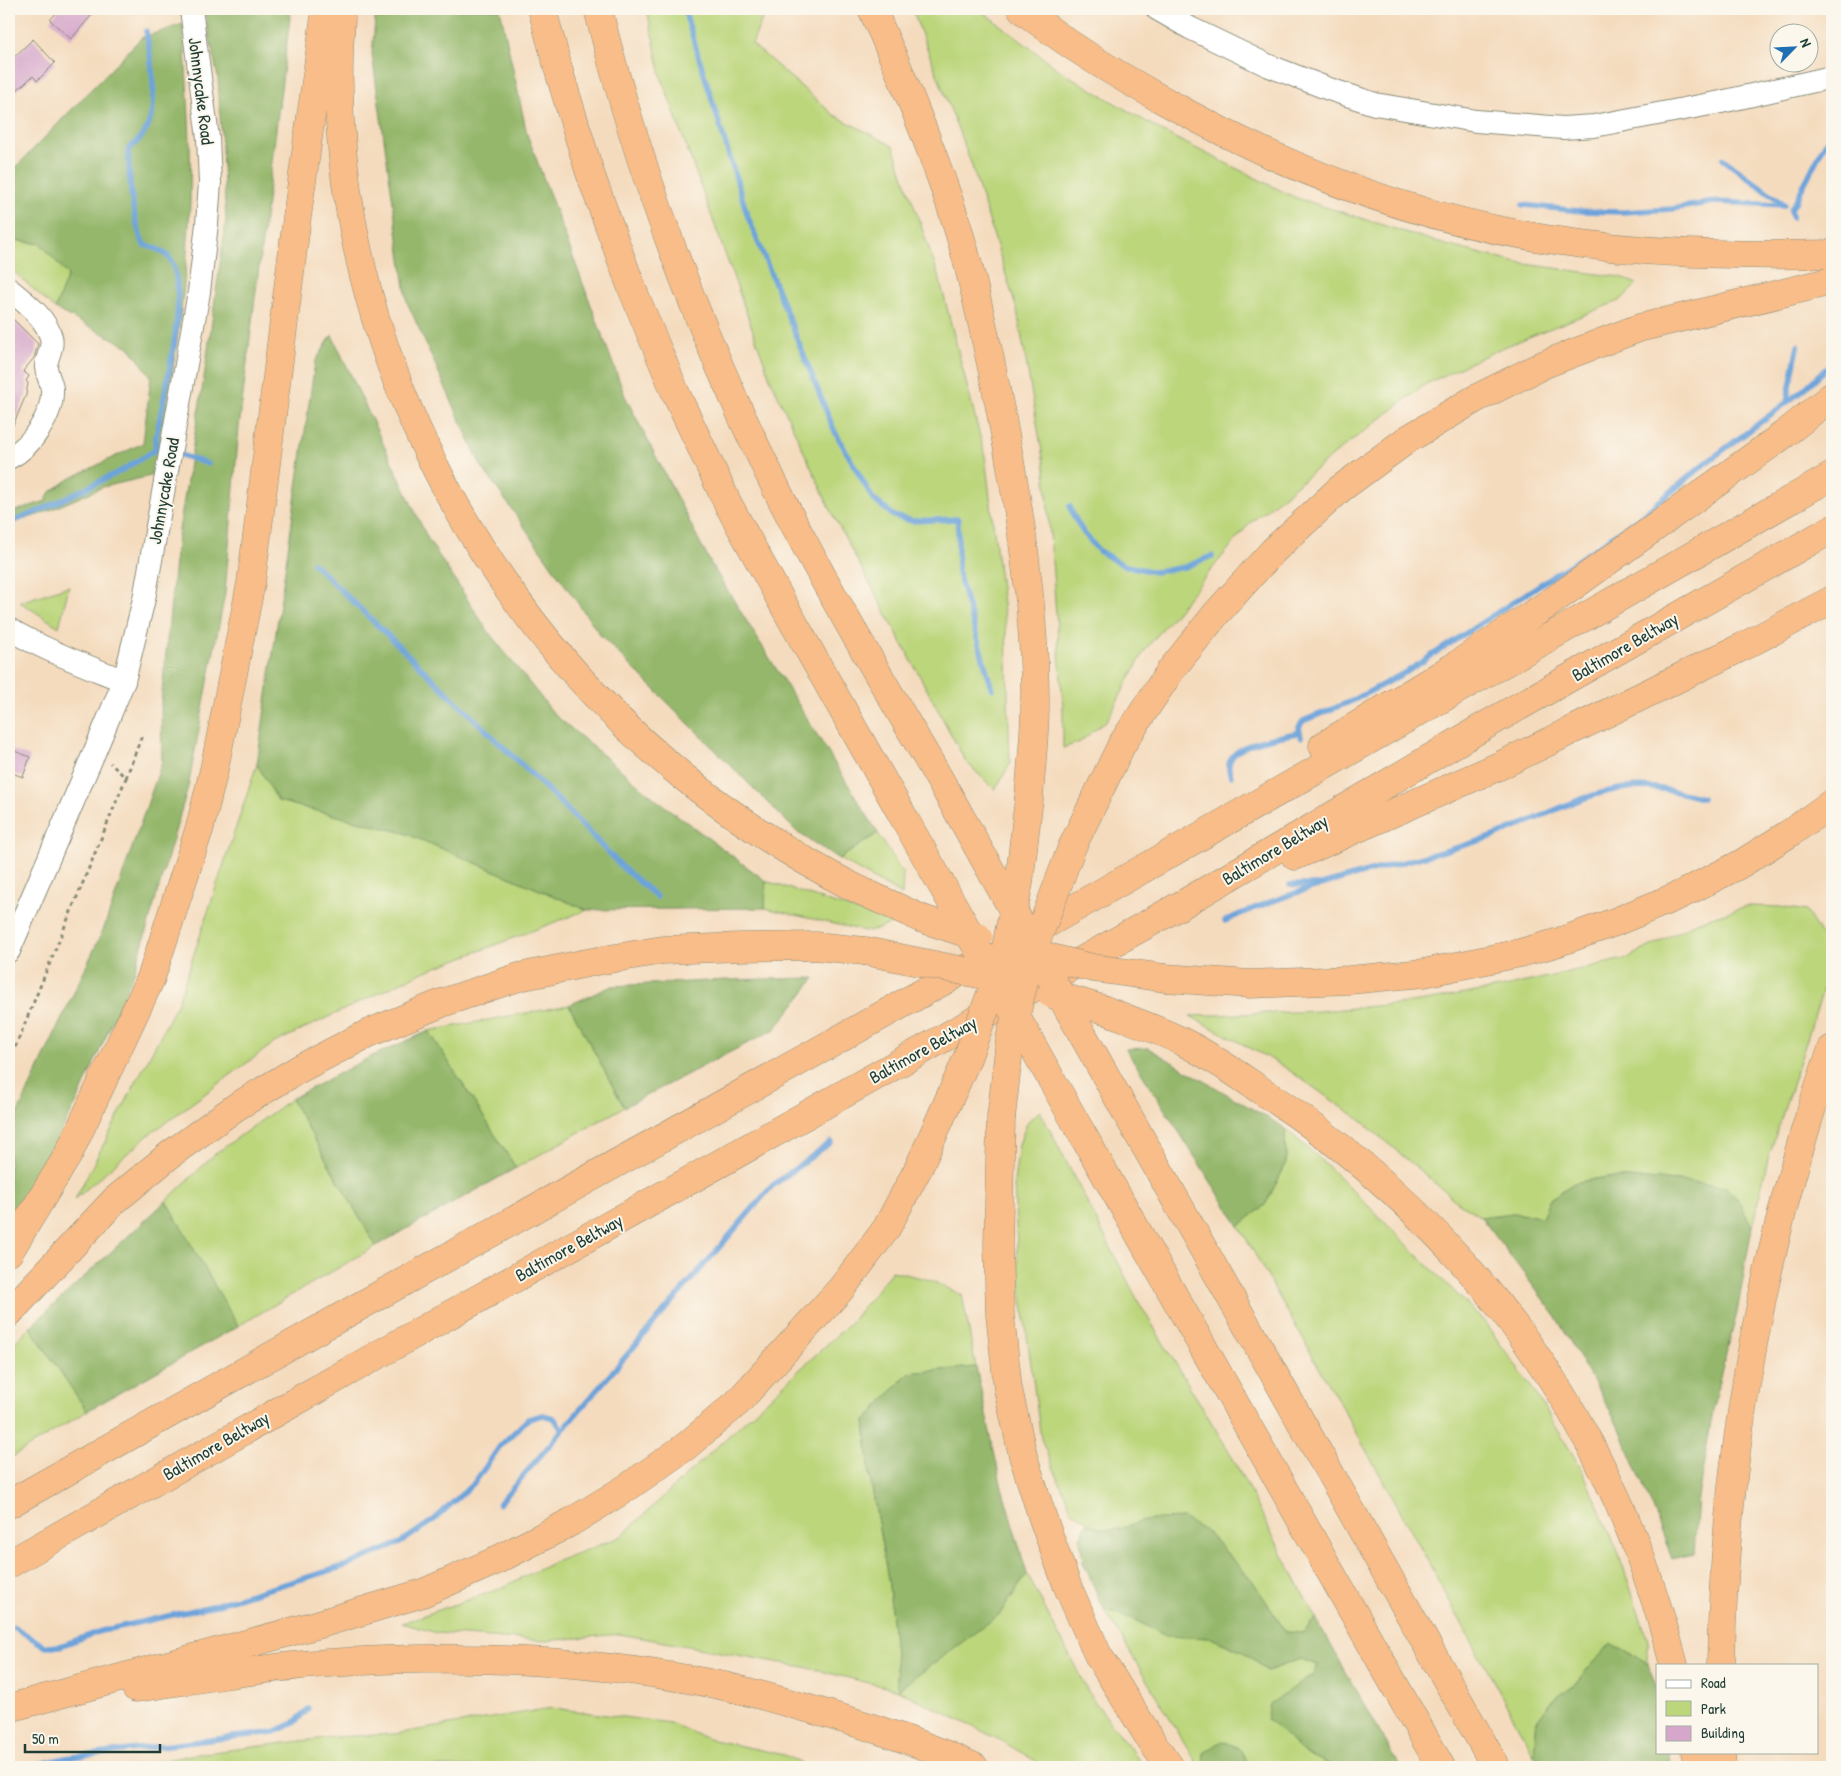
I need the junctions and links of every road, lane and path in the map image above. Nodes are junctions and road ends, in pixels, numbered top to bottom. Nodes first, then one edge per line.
1 (191, 9) edge
2 (326, 9) edge
3 (341, 9) edge
4 (542, 9) edge
5 (598, 9) edge
6 (872, 9) edge
7 (1022, 9) edge
8 (1157, 9) edge
9 (1832, 77) edge
10 (1832, 254) edge
11 (1832, 280) edge
12 (9, 289) edge
13 (1832, 396) edge
14 (9, 458) edge
15 (1832, 476) edge
16 (1832, 529) edge
17 (1832, 600) edge
18 (9, 628) edge
19 (124, 680) junction
20 (142, 736) dead end
21 (94, 754) junction
22 (126, 778) junction
23 (1832, 803) edge
24 (1183, 904) junction
25 (1029, 934) junction
26 (9, 951) edge
27 (1832, 1049) edge
28 (9, 1062) edge
29 (9, 1252) edge
30 (9, 1313) edge
31 (9, 1504) edge
32 (9, 1564) edge
33 (1674, 1664) edge
34 (1721, 1664) edge
35 (9, 1708) edge
36 (1695, 1754) edge
37 (1722, 1754) edge
38 (974, 1767) edge
39 (1170, 1767) edge
40 (1442, 1767) edge
41 (1496, 1767) edge
42 (1698, 1767) edge
43 (1723, 1767) edge

1 - 19 street, Johnnycake Road
2 - 29 highway
3 - 23 highway, bridge
4 - 40 highway, bridge
5 - 41 highway, bridge
6 - 35 highway, bridge
7 - 10 highway
8 - 9 street
11 - 39 highway, bridge
12 - 14 street
13 - 25 highway
15 - 25 highway
16 - 24 highway, Baltimore Beltway
17 - 24 highway
18 - 19 street
19 - 21 street, Johnnycake Road
20 - 22 path
21 - 22 path
21 - 26 street, Johnnycake Road
22 - 28 path
24 - 32 highway, Baltimore Beltway
25 - 31 highway
27 - 34 highway
30 - 33 highway, bridge
35 - 38 highway
36 - 42 highway
37 - 43 highway

